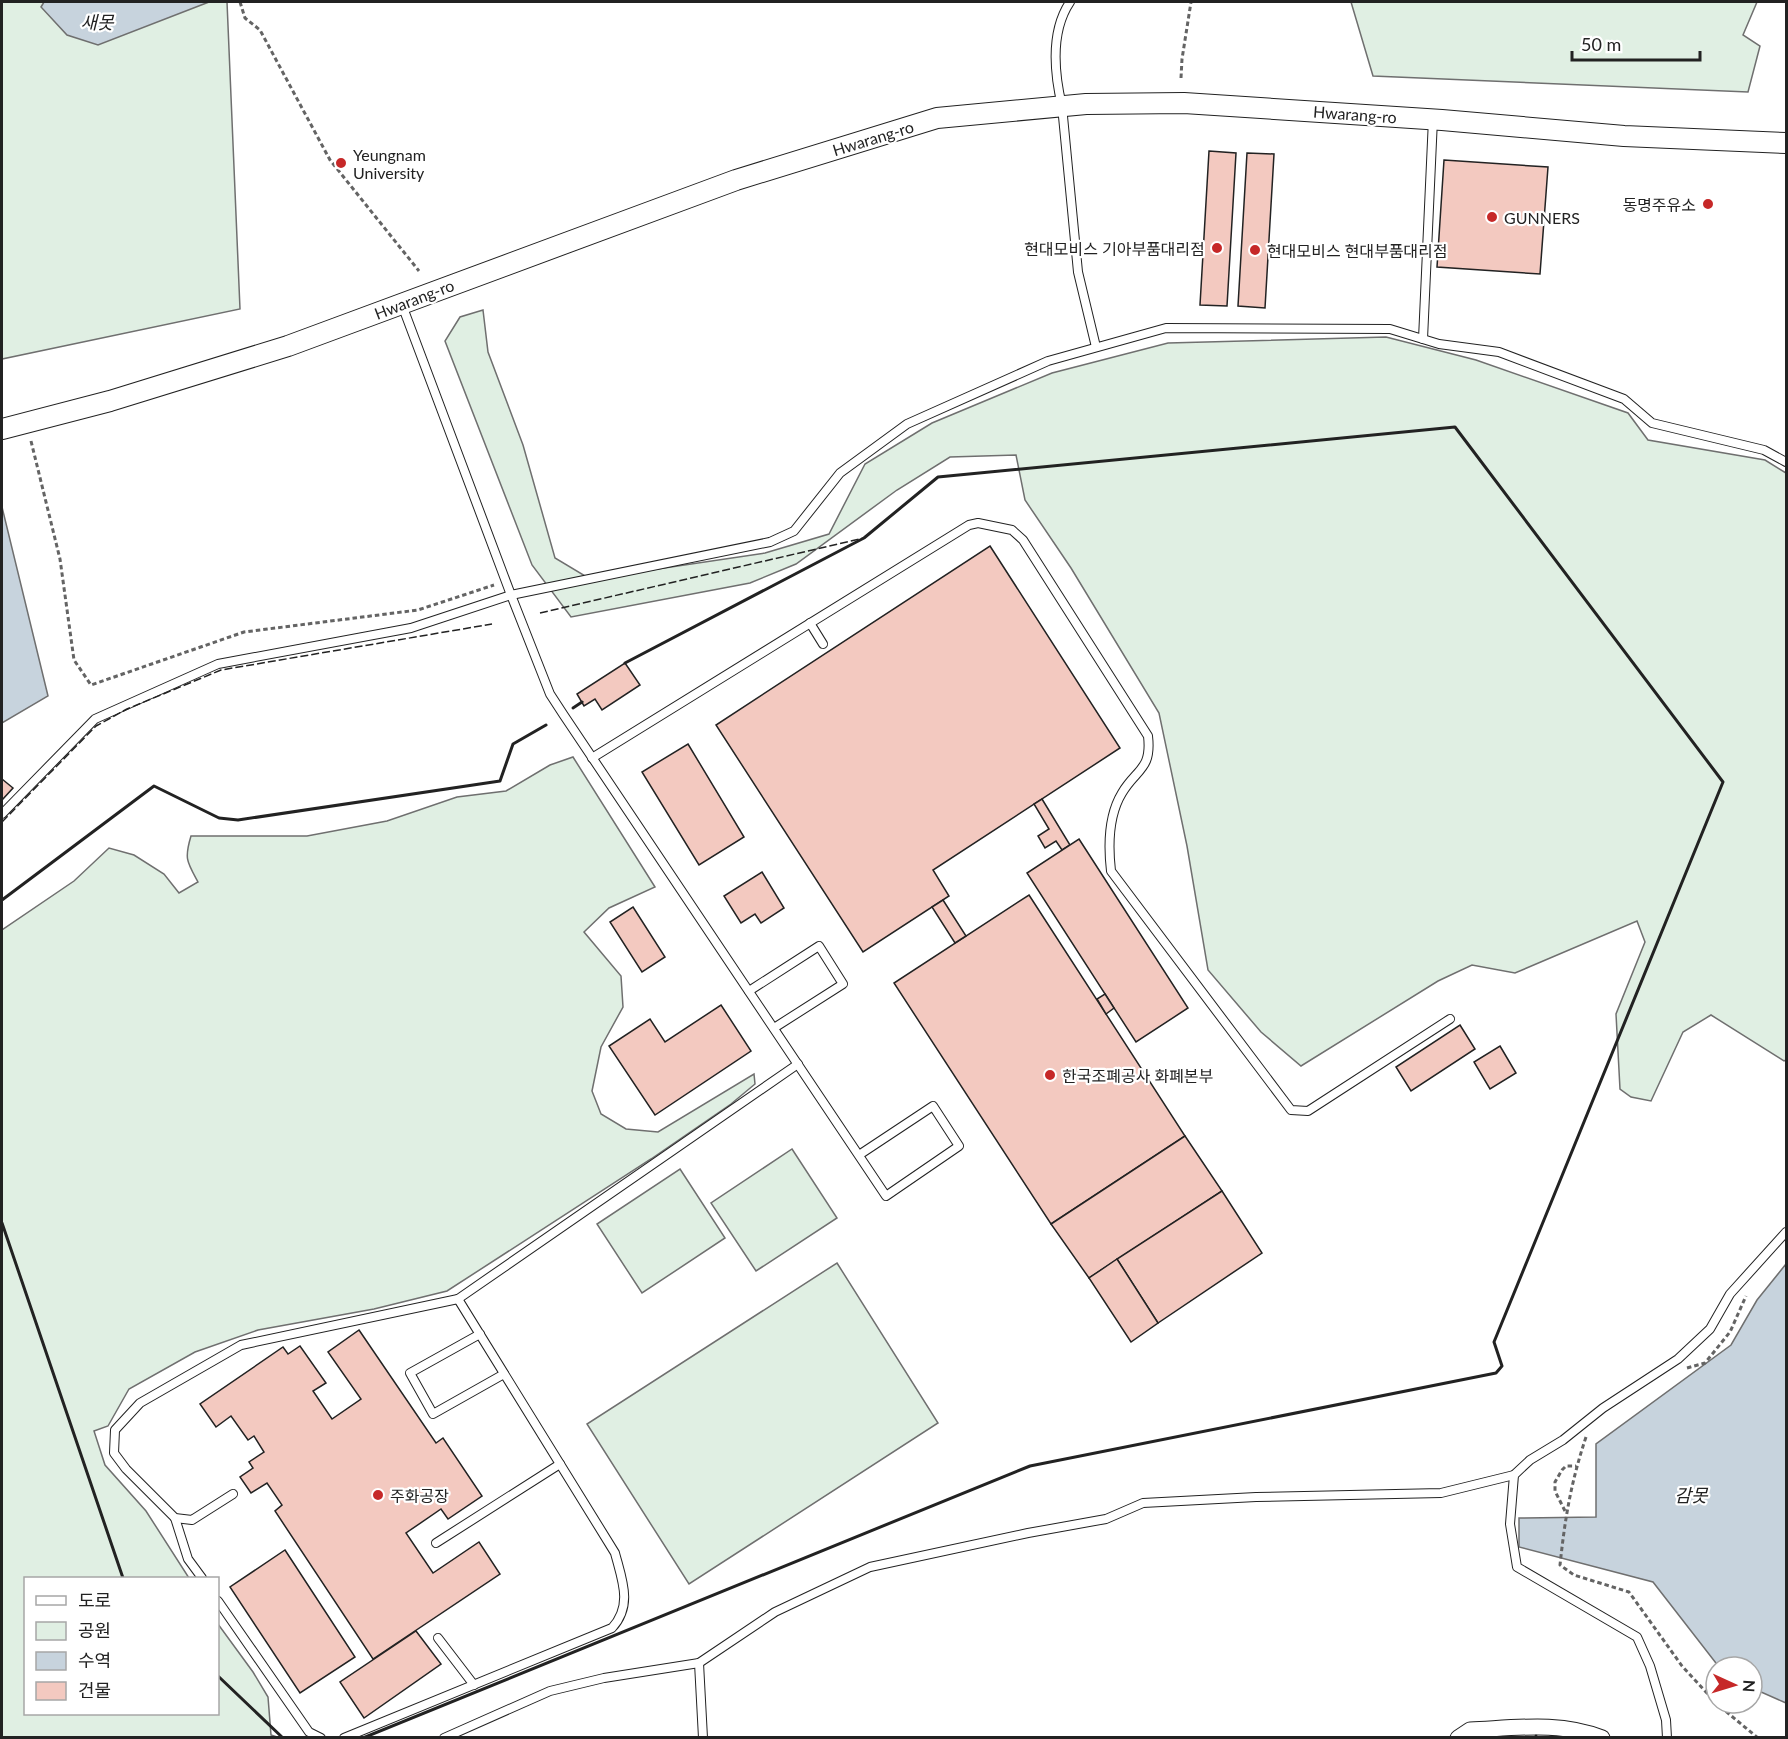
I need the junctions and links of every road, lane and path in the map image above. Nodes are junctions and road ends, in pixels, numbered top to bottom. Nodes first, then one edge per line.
1 (240, 2) edge
2 (1070, 2) edge
3 (1191, 2) edge
4 (1181, 78) dead end
5 (1062, 106) junction
6 (1433, 119) junction
7 (1786, 143) edge
8 (419, 271) dead end
9 (402, 305) junction
10 (1423, 339) junction
11 (1096, 347) junction
12 (26, 422) junction
13 (2, 429) edge
14 (1786, 462) edge
15 (507, 581) junction
16 (511, 595) junction
17 (810, 623) junction
18 (823, 645) dead end
19 (592, 758) junction
20 (2, 814) edge
21 (749, 991) junction
22 (1450, 1019) dead end
23 (774, 1028) junction
24 (798, 1064) junction
25 (859, 1155) junction
26 (1786, 1232) edge
27 (458, 1299) junction
28 (480, 1334) junction
29 (504, 1374) junction
30 (560, 1464) junction
31 (1576, 1466) dead end
32 (1514, 1475) junction
33 (233, 1494) dead end
34 (175, 1518) junction
35 (436, 1543) dead end
36 (201, 1577) edge
37 (219, 1602) edge
38 (438, 1638) dead end
39 (699, 1663) junction
40 (474, 1685) junction
41 (321, 1737) edge
42 (344, 1737) edge
43 (444, 1737) edge
44 (703, 1737) edge
45 (1458, 1737) edge
46 (1602, 1737) edge
47 (1667, 1737) edge
48 (1758, 1737) edge

1 - 8 path
2 - 5 lane
3 - 4 path
5 - 6 street, Hwarang-ro
5 - 9 street, Hwarang-ro
5 - 11 lane
6 - 7 street, Hwarang-ro
6 - 10 lane
9 - 12 street, Hwarang-ro
9 - 15 lane
10 - 11 lane
10 - 14 lane
11 - 16 lane
12 - 13 street, Hwarang-ro
12 - 15 path
15 - 16 lane
16 - 19 lane
16 - 20 lane
17 - 18 lane
17 - 19 lane
17 - 22 lane
19 - 21 lane
21 - 23 lane
21 - 23 lane
23 - 24 lane
24 - 25 lane
24 - 27 lane
25 - 25 lane
26 - 32 lane
27 - 28 lane
27 - 34 lane
28 - 29 lane
28 - 29 lane
29 - 30 lane
30 - 35 lane
30 - 40 lane
31 - 48 path
32 - 39 lane
32 - 47 lane
33 - 34 lane
34 - 36 lane
37 - 41 lane
38 - 40 lane
39 - 43 lane
39 - 44 lane
40 - 42 lane
45 - 46 street

